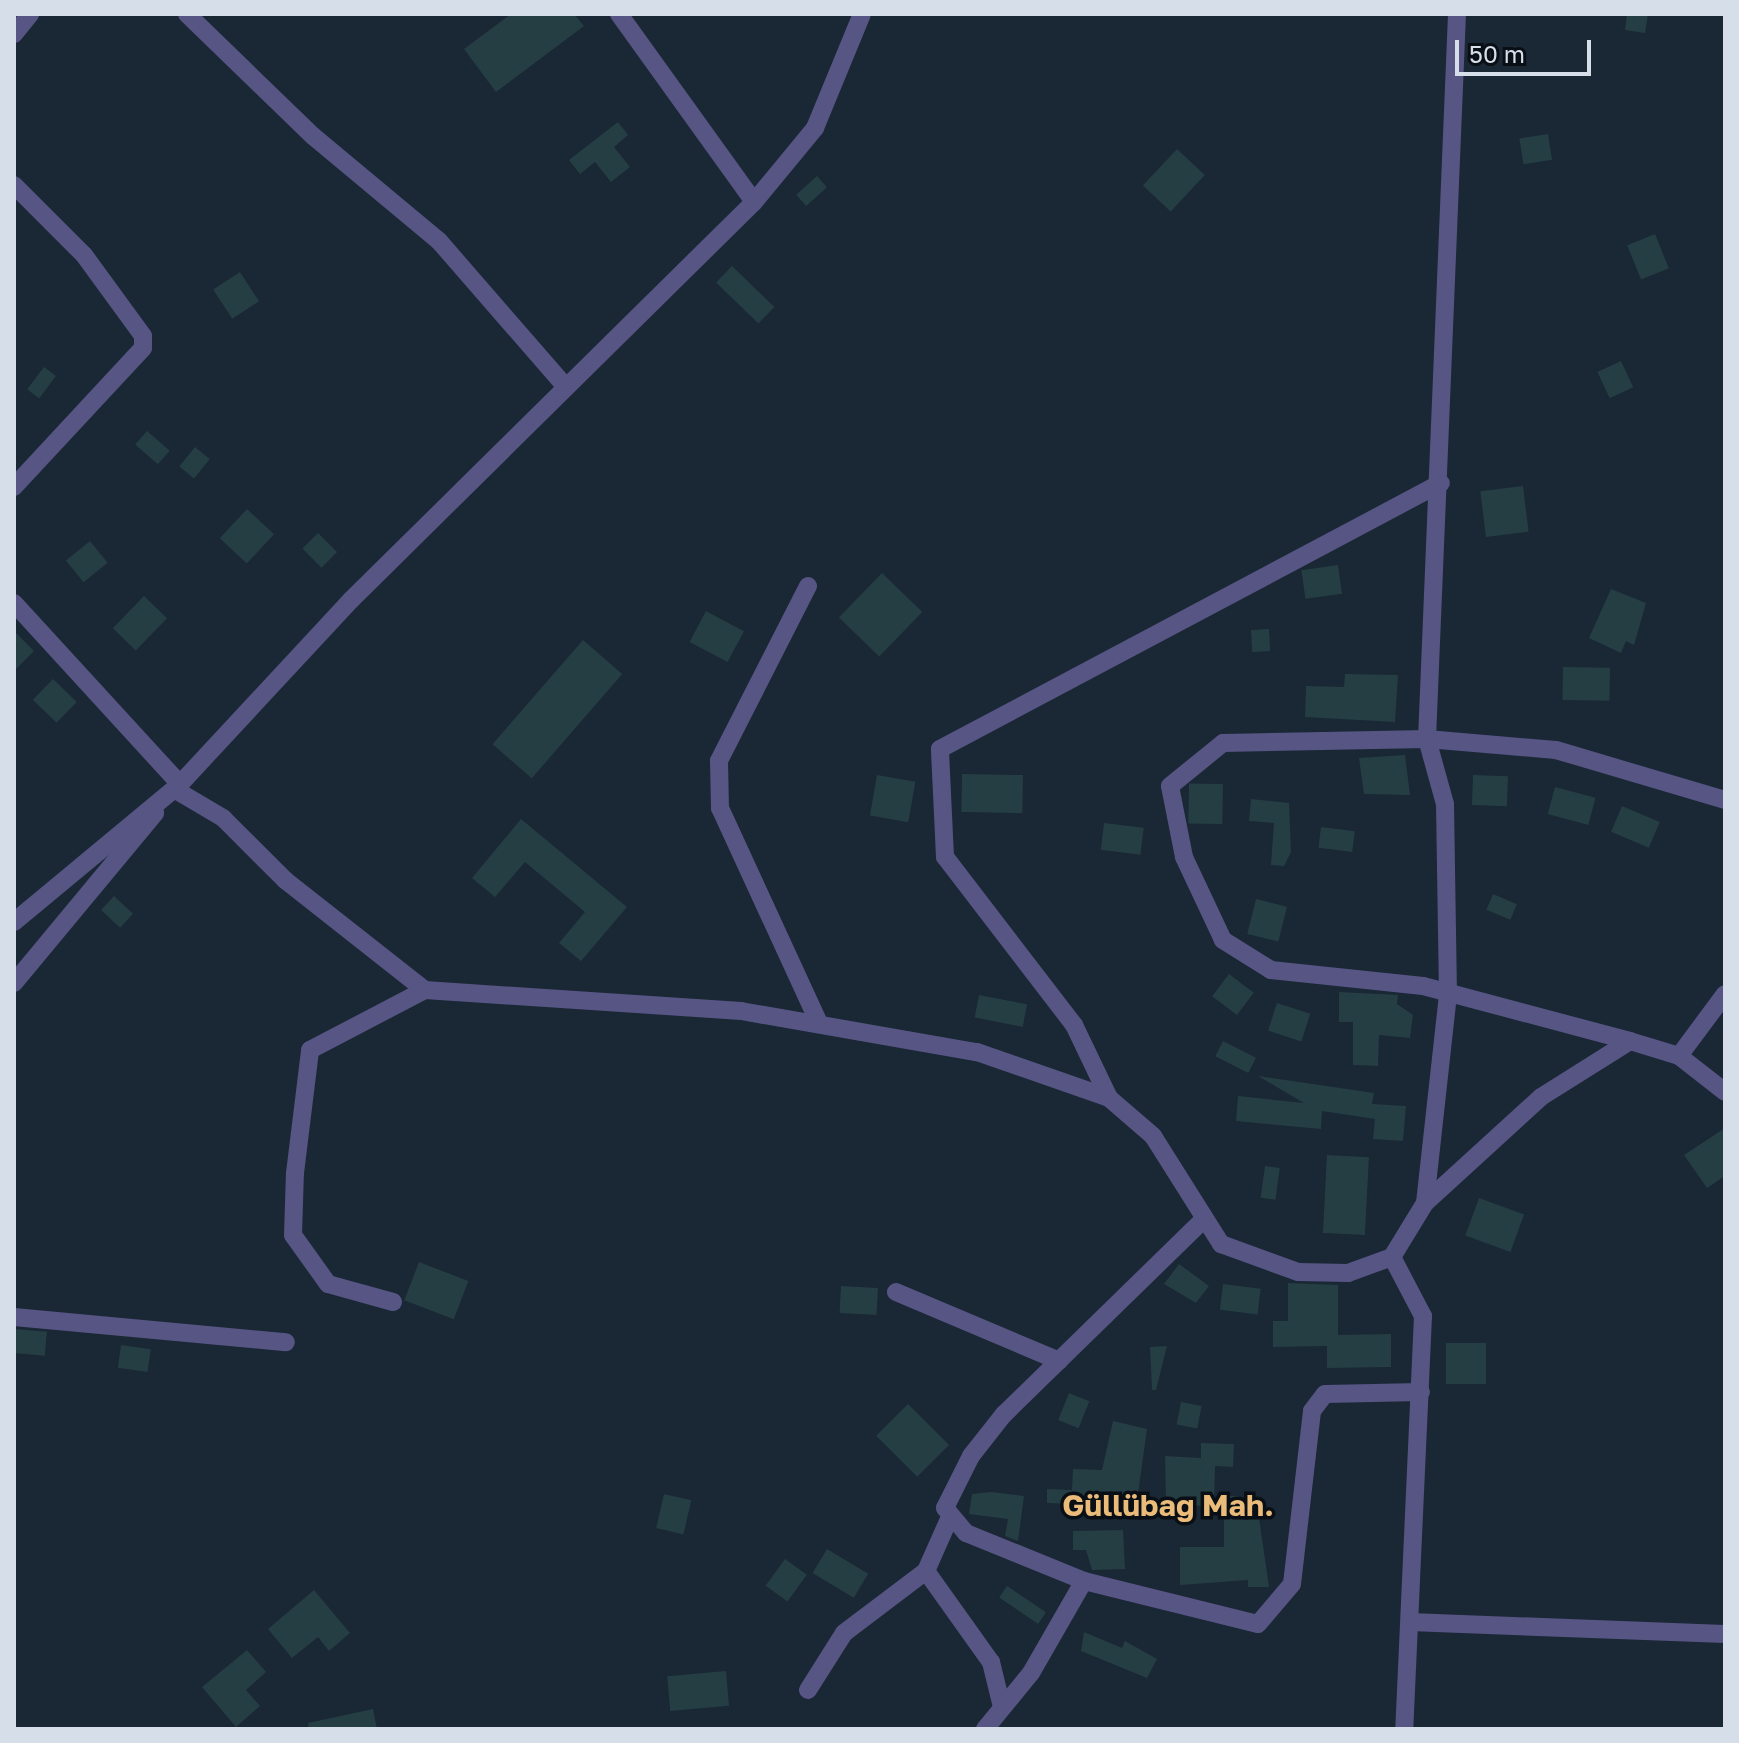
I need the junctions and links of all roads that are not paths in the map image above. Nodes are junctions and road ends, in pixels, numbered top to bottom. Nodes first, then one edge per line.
1 (30, 14) edge
2 (187, 14) edge
3 (619, 14) edge
4 (862, 14) edge
5 (1457, 14) edge
6 (14, 34) edge
7 (14, 185) edge
8 (754, 202) junction
9 (565, 386) junction
10 (1441, 483) junction
11 (14, 487) edge
12 (808, 586) dead end
13 (14, 603) edge
14 (1427, 739) junction
15 (177, 786) junction
16 (1725, 800) edge
17 (14, 922) edge
18 (14, 983) edge
19 (425, 990) junction
20 (1725, 994) edge
21 (1448, 995) junction
22 (818, 1021) junction
23 (1630, 1041) junction
24 (1679, 1056) junction
25 (1725, 1092) edge
26 (1109, 1098) junction
27 (1425, 1203) junction
28 (1202, 1221) junction
29 (1392, 1257) junction
30 (896, 1292) dead end
31 (393, 1302) dead end
32 (14, 1317) edge
33 (286, 1342) dead end
34 (1059, 1361) junction
35 (1421, 1392) junction
36 (949, 1519) junction
37 (926, 1571) junction
38 (1084, 1581) junction
39 (1410, 1622) junction
40 (1725, 1634) edge
41 (808, 1690) dead end
42 (1001, 1703) junction
43 (985, 1729) edge
44 (1404, 1729) edge

1 - 6 street
2 - 9 street
3 - 8 street
4 - 8 street
5 - 10 street
7 - 11 street
8 - 9 street
9 - 15 street
10 - 14 street
10 - 26 street
12 - 22 street
13 - 15 street
14 - 16 street
14 - 21 street
14 - 21 street
15 - 17 street
15 - 18 street
15 - 19 street
19 - 22 street
19 - 31 street
20 - 24 street
21 - 23 street
21 - 27 street
22 - 26 street
23 - 24 street
23 - 27 street
24 - 25 street
26 - 28 street
27 - 29 street
28 - 29 street
28 - 34 street
29 - 35 street
30 - 34 street
32 - 33 street
34 - 36 street
35 - 38 street
35 - 39 street
36 - 37 street
36 - 38 street
37 - 41 street
37 - 42 street
38 - 42 street
39 - 40 street
39 - 44 street
42 - 43 street

